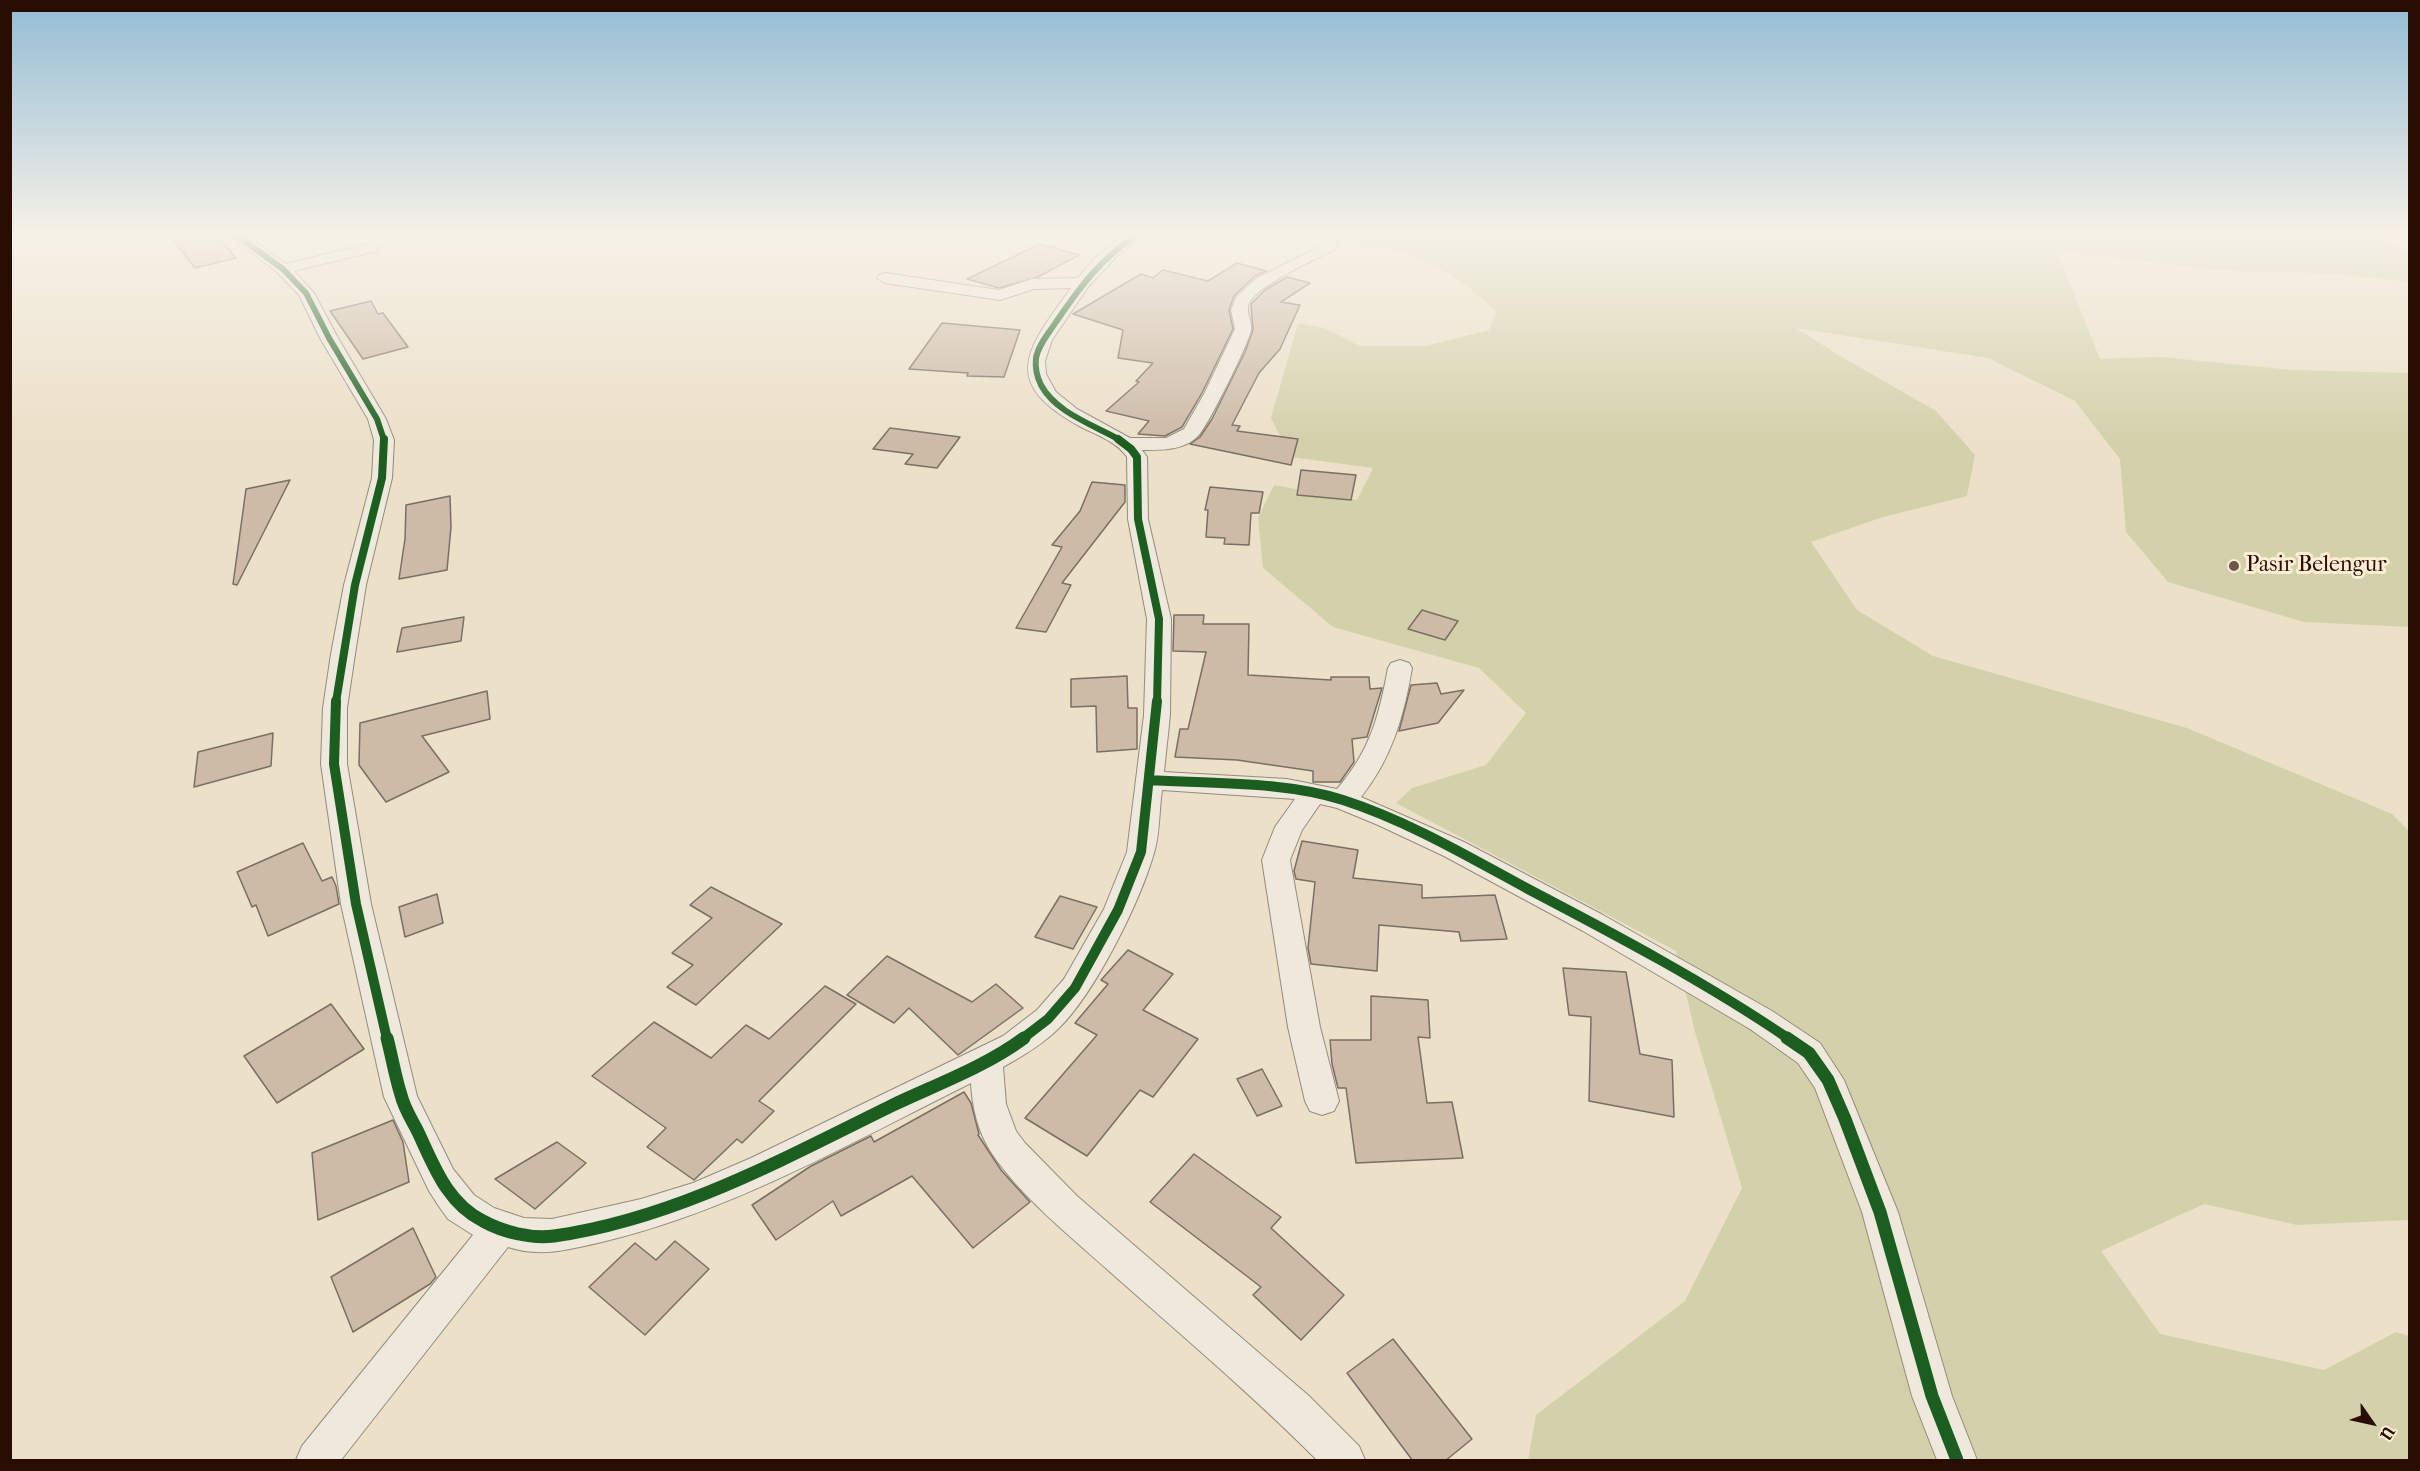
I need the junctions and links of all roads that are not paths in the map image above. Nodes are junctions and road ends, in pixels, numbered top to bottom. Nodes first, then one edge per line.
1 (311, 304) edge
2 (1068, 304) edge
3 (1241, 304) edge
4 (1126, 444) junction
5 (1400, 668) dead end
6 (1149, 780) junction
7 (1329, 797) junction
8 (986, 1060) junction
9 (1322, 1101) dead end
10 (500, 1229) junction
11 (316, 1461) edge
12 (1345, 1461) edge
13 (1956, 1461) edge

1 - 10 street
2 - 4 street
3 - 4 street
4 - 6 street
5 - 7 street
6 - 7 street
6 - 8 street
7 - 9 street
7 - 13 street
8 - 10 street
8 - 12 street
10 - 11 street

